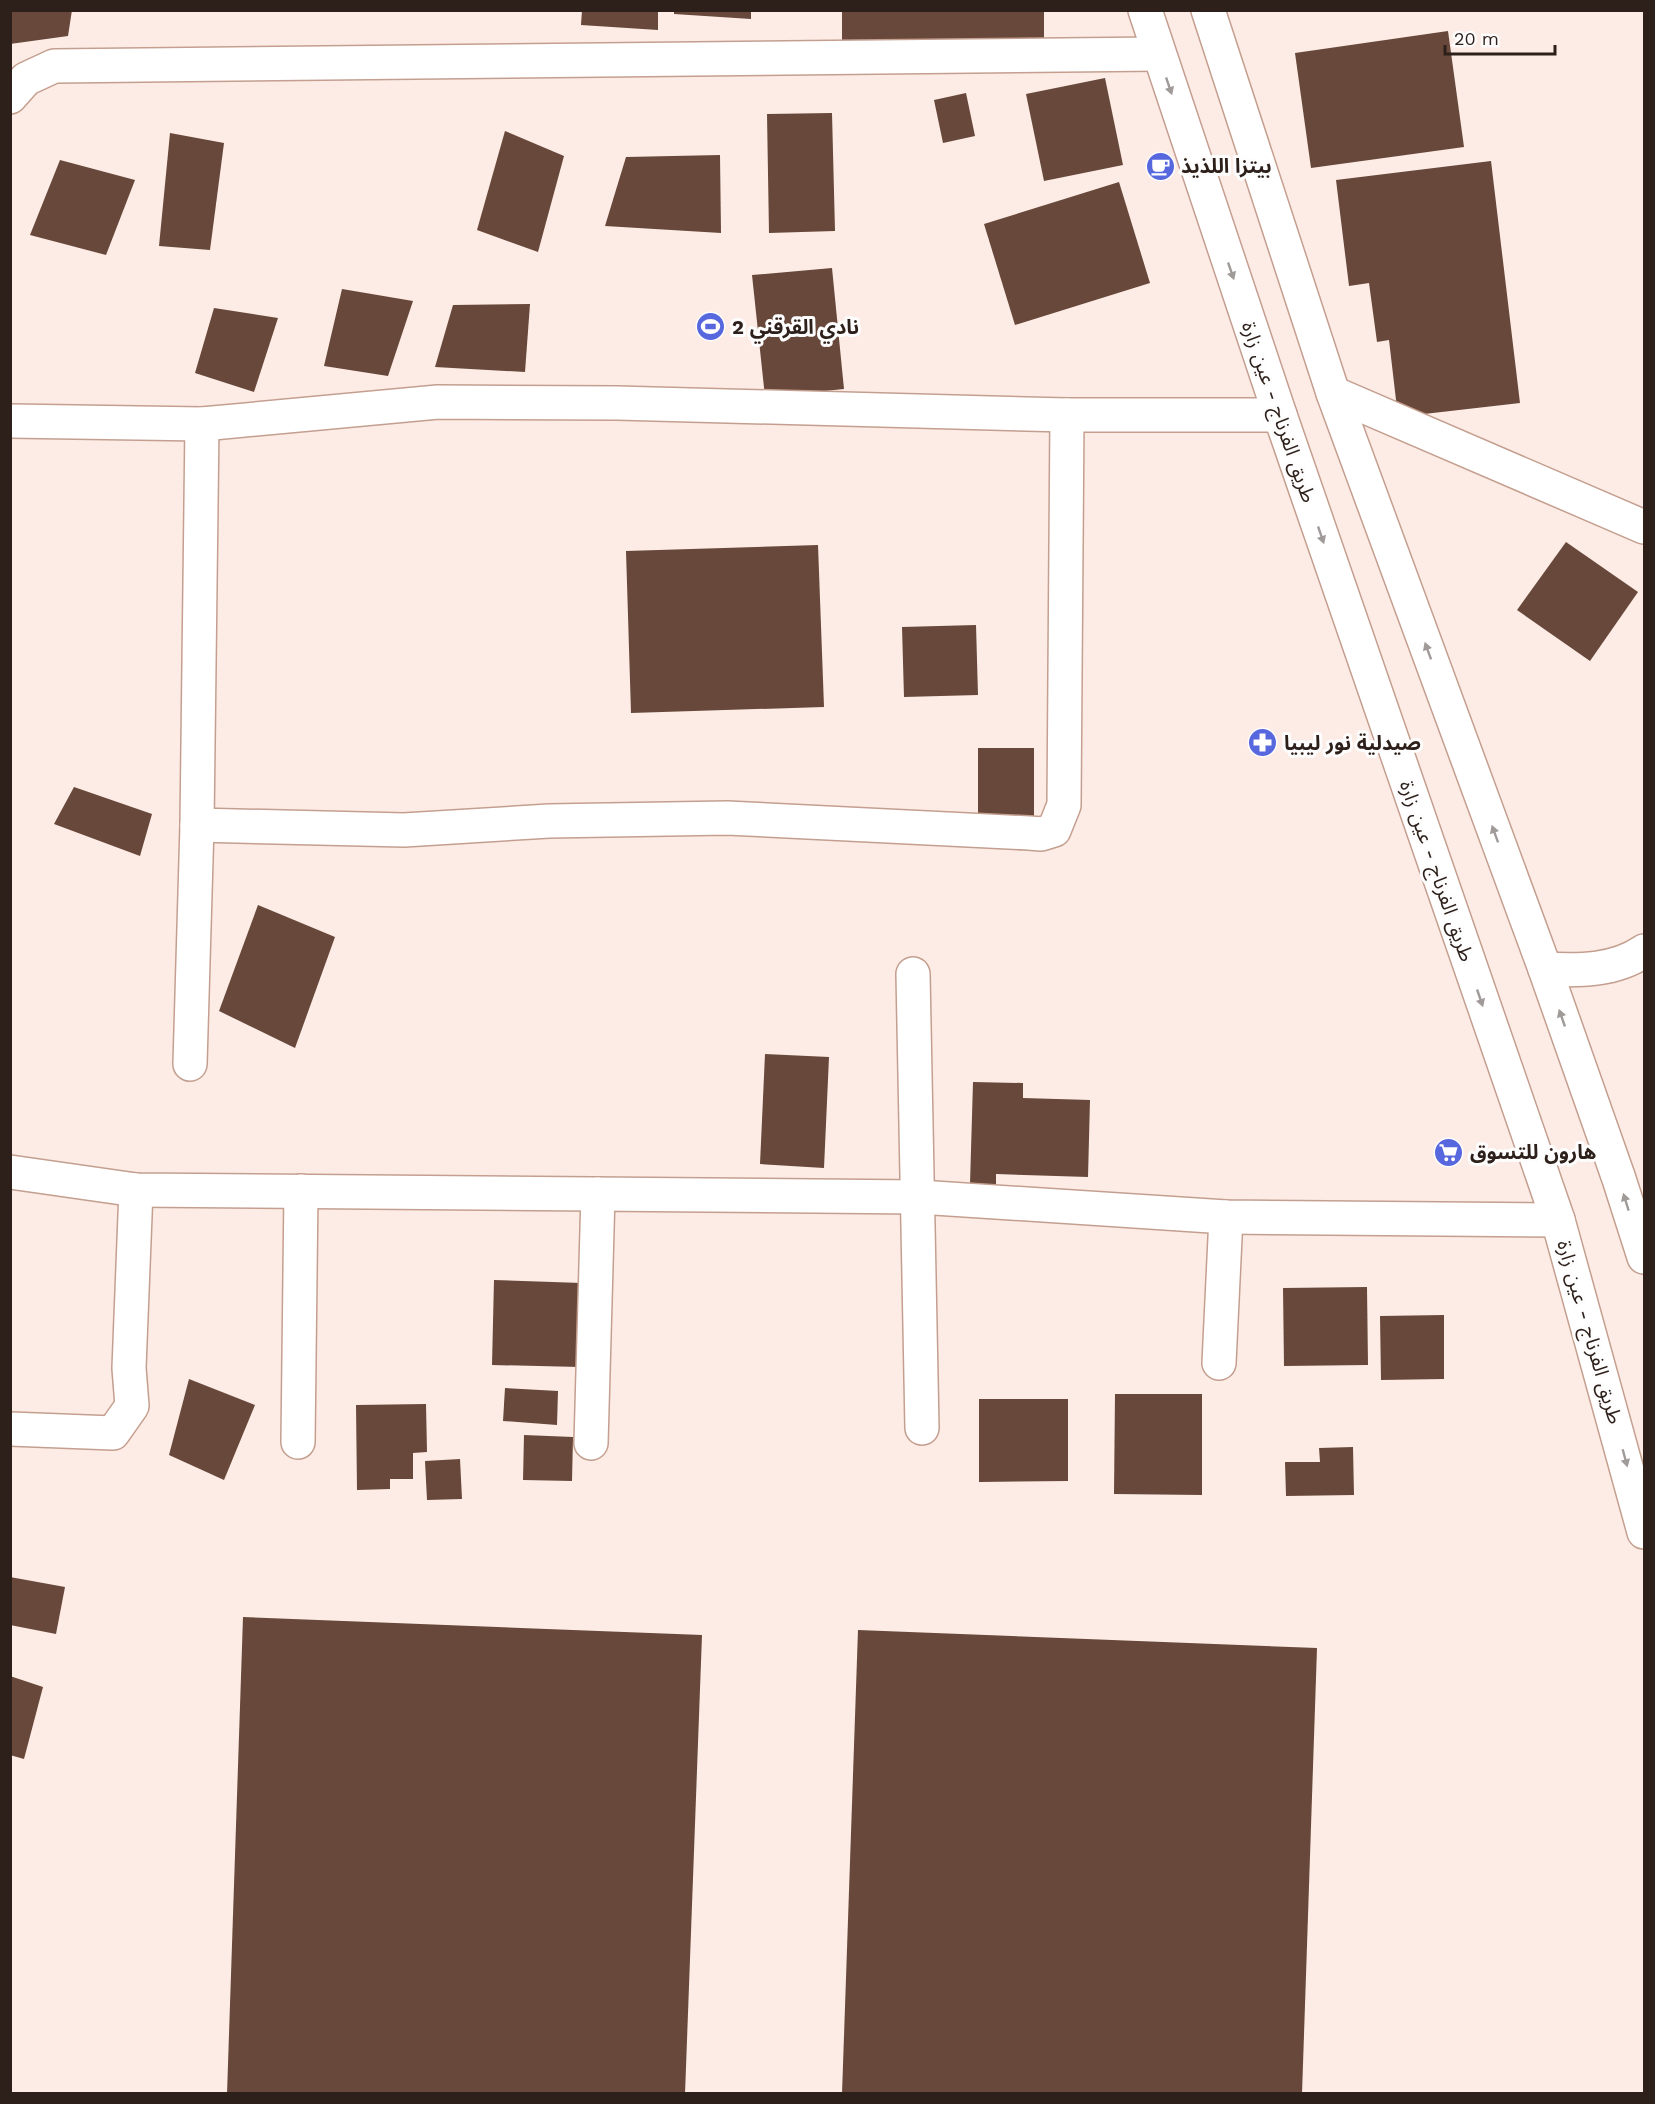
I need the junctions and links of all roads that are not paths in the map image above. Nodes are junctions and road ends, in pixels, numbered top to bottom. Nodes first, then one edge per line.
1 (1145, 10) edge
2 (1208, 10) edge
3 (1158, 54) junction
4 (10, 97) edge
5 (1334, 393) junction
6 (1067, 415) junction
7 (1280, 416) junction
8 (10, 421) edge
9 (202, 424) junction
10 (1644, 527) edge
11 (196, 825) junction
12 (1644, 951) edge
13 (1545, 969) junction
14 (913, 974) dead end
15 (190, 1064) dead end
16 (10, 1172) edge
17 (136, 1190) junction
18 (301, 1191) junction
19 (598, 1194) junction
20 (919, 1197) junction
21 (1226, 1217) junction
22 (1558, 1220) junction
23 (1644, 1257) edge
24 (1219, 1363) dead end
25 (922, 1428) dead end
26 (10, 1429) edge
27 (298, 1442) dead end
28 (591, 1443) dead end
29 (1644, 1532) edge

1 - 3 street, طريق الفرناج - عين زارة
2 - 5 street
3 - 4 street
3 -> 7 street, طريق الفرناج - عين زارة
5 - 10 street
13 -> 5 street
6 - 7 street
6 - 9 street
6 - 11 street
7 -> 22 street, طريق الفرناج - عين زارة
8 - 9 street
9 - 11 street
11 - 15 street
12 - 13 street
23 -> 13 street
14 - 20 street
16 - 17 street
17 - 18 street
17 - 26 street
18 - 19 street
18 - 27 street
19 - 20 street
19 - 28 street
20 - 21 street
20 - 25 street
21 - 22 street
21 - 24 street
22 -> 29 street, طريق الفرناج - عين زارة

